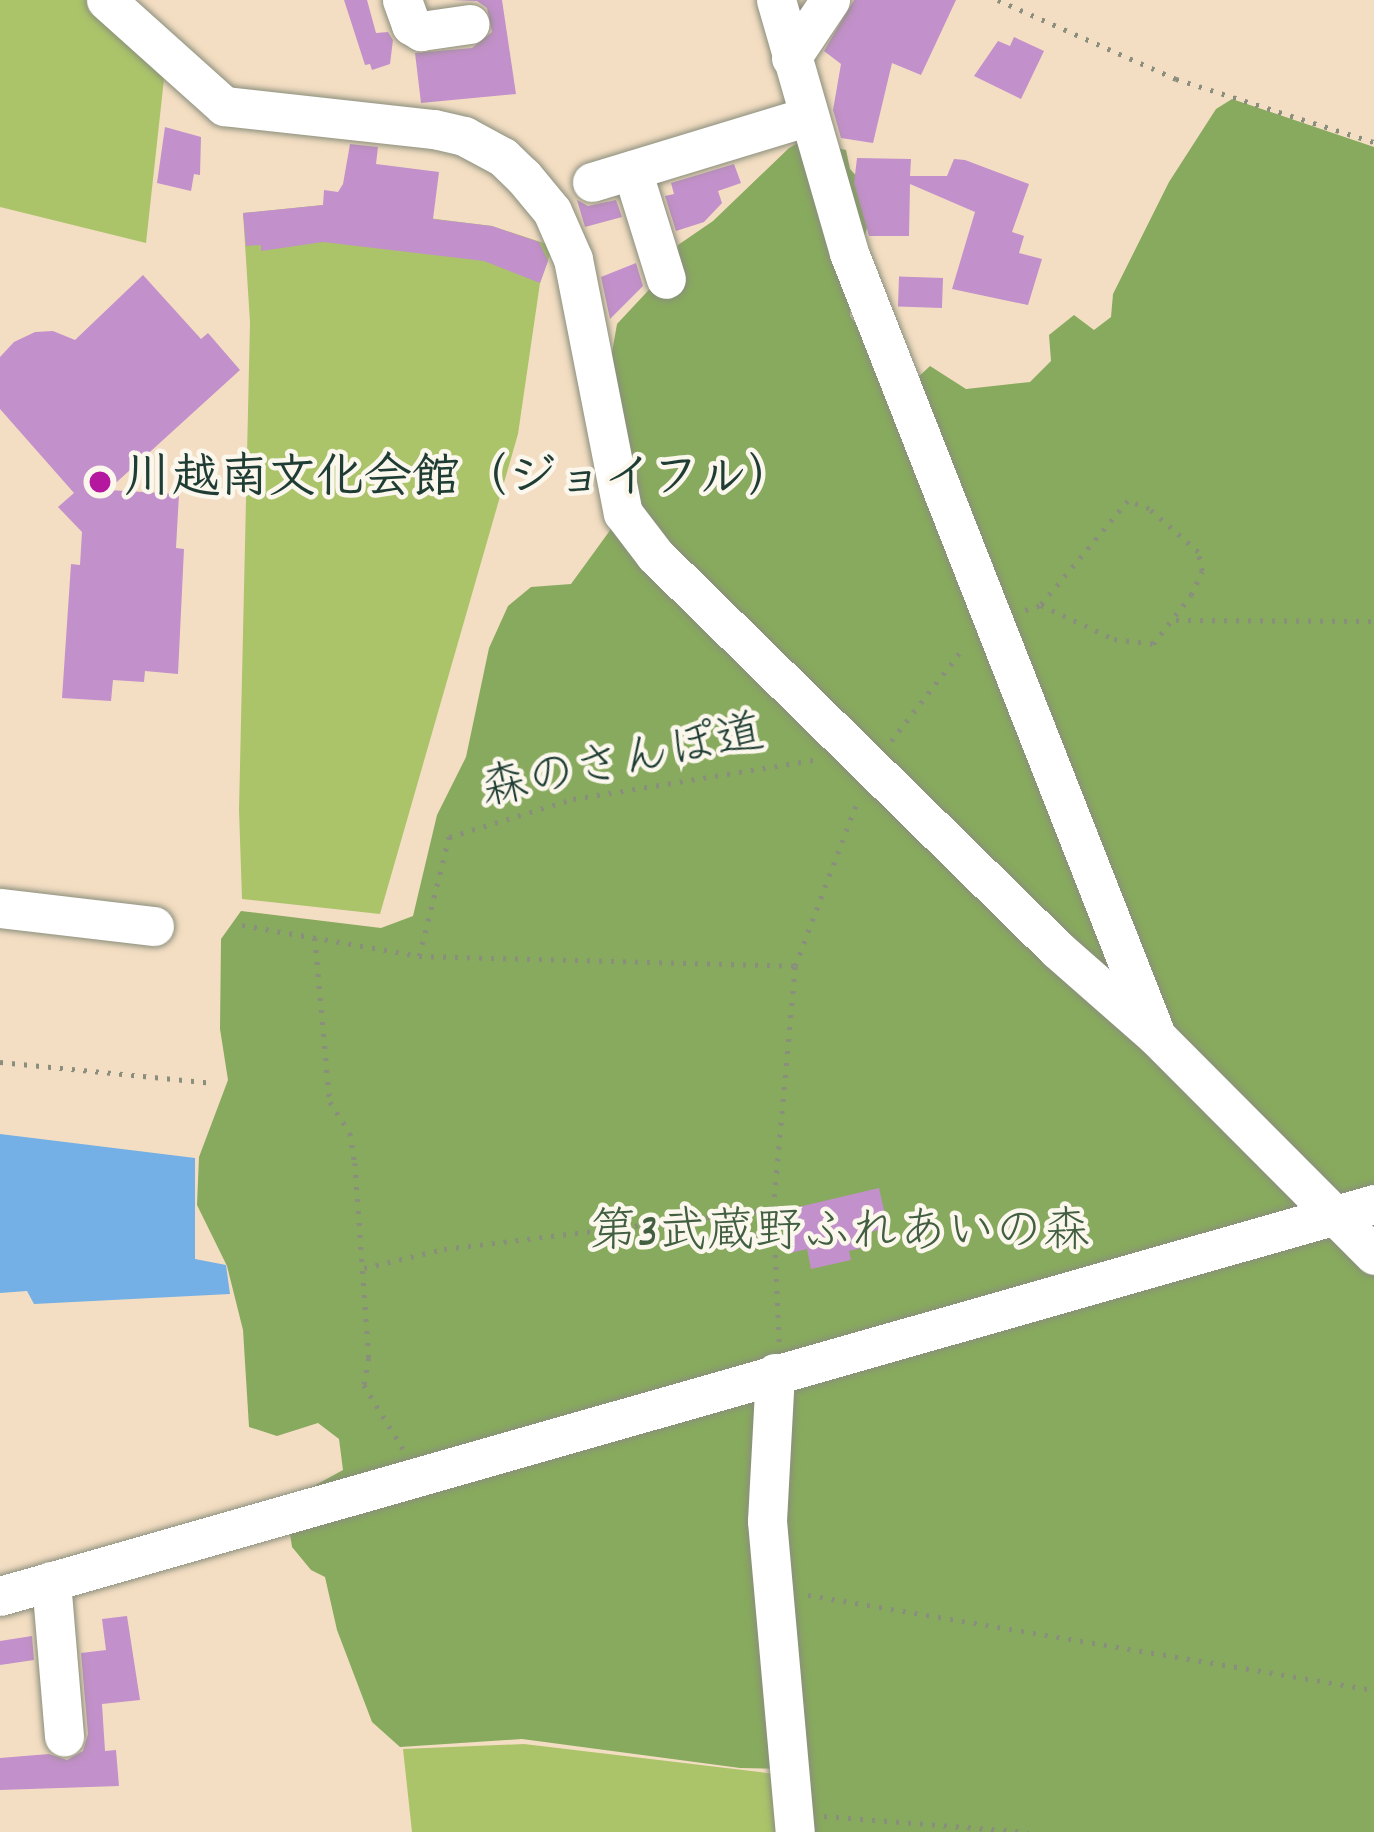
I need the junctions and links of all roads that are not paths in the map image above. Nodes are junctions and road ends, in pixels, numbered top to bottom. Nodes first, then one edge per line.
1 (106, 0) edge
2 (402, 0) edge
3 (776, 0) edge
4 (830, 0) edge
5 (469, 24) dead end
6 (791, 58) junction
7 (806, 117) junction
8 (632, 170) junction
9 (592, 182) dead end
10 (648, 261) dead end
11 (0, 908) edge
12 (154, 926) dead end
13 (1156, 1036) junction
14 (1374, 1204) edge
15 (1334, 1215) junction
16 (1374, 1255) edge
17 (778, 1372) junction
18 (52, 1581) junction
19 (0, 1596) edge
20 (64, 1736) dead end
21 (794, 1823) edge

1 - 13 street
2 - 5 street
3 - 6 street
4 - 6 street
6 - 7 street
7 - 8 street
7 - 13 street
8 - 9 street
8 - 10 street
11 - 12 street
13 - 15 street
14 - 15 street
15 - 16 street
15 - 17 street
17 - 18 street
17 - 21 street
18 - 19 street
18 - 20 street

